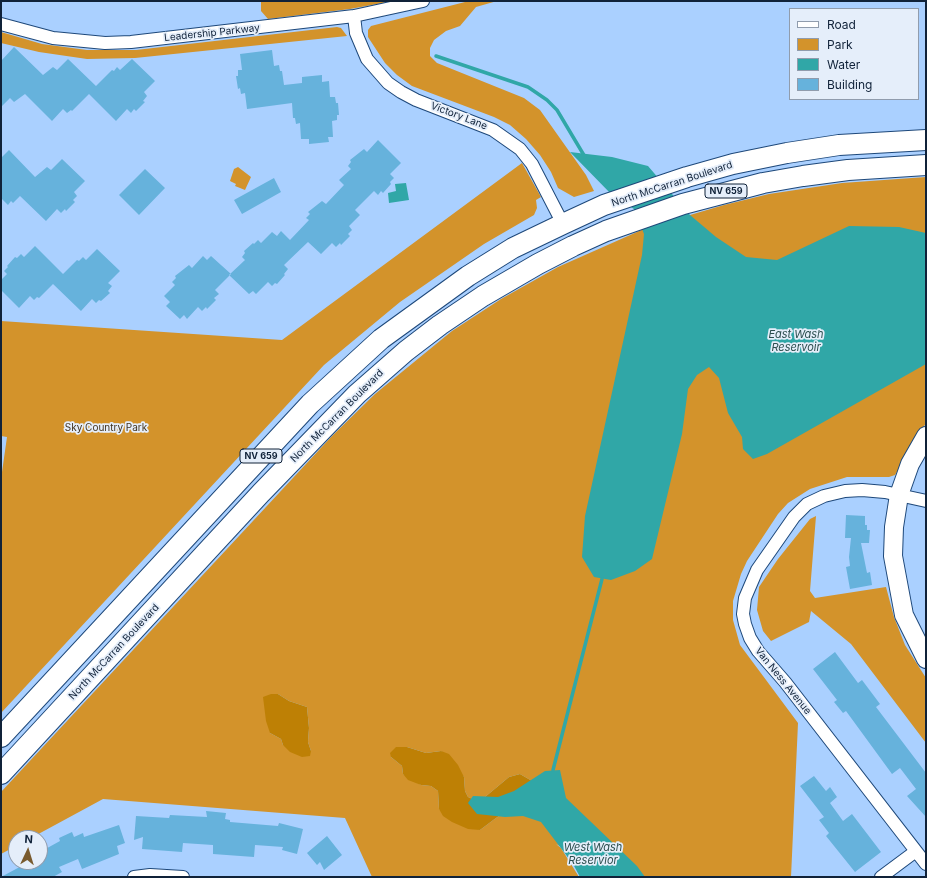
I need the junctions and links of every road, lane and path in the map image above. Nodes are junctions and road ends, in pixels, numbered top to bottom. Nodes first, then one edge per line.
1 (423, 1) edge
2 (354, 16) junction
3 (1, 24) edge
4 (926, 140) edge
5 (926, 165) edge
6 (604, 205) junction
7 (562, 224) junction
8 (574, 246) junction
9 (538, 264) junction
10 (926, 436) edge
11 (899, 495) junction
12 (926, 501) edge
13 (926, 659) edge
14 (1, 737) edge
15 (1, 774) edge
16 (916, 851) junction
17 (926, 864) edge
18 (134, 877) edge
19 (183, 877) edge
20 (881, 877) edge

1 - 2 street, Leadership Parkway
2 - 3 street, Leadership Parkway
2 - 7 street, Victory Lane
4 - 6 main road, North McCarran Boulevard / NV 659
5 - 8 main road, North McCarran Boulevard / NV 659
6 - 7 main road, North McCarran Boulevard / NV 659
6 - 8 main road
7 - 9 main road
7 - 14 main road, North McCarran Boulevard / NV 659
8 - 9 main road, North McCarran Boulevard / NV 659
9 - 15 main road, North McCarran Boulevard / NV 659
10 - 11 street
11 - 12 street, Van Ness Avenue
11 - 13 street
11 - 16 street, Van Ness Avenue
16 - 17 street, Van Ness Avenue
16 - 20 street
18 - 19 street

